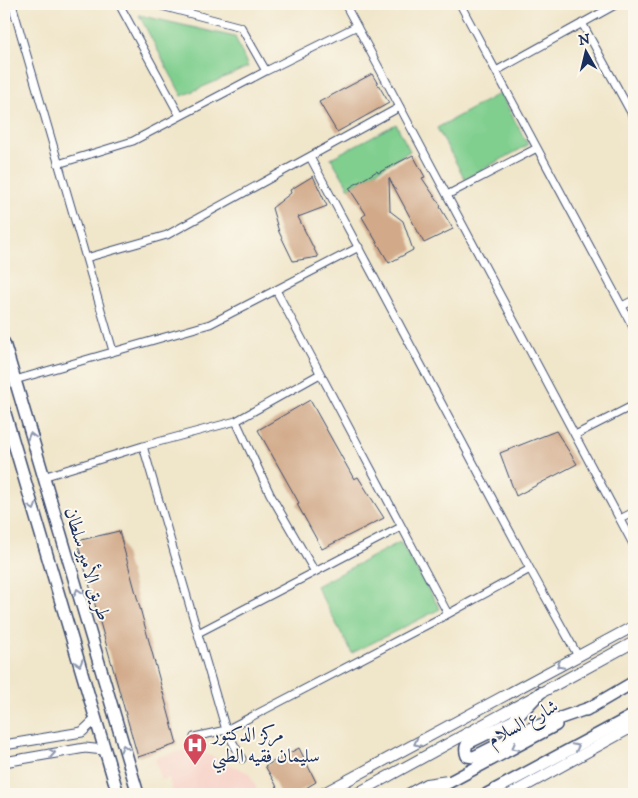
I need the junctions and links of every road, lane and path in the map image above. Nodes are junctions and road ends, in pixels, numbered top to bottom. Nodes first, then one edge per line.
1 (12, 4) edge
2 (119, 4) edge
3 (154, 4) edge
4 (345, 4) edge
5 (460, 4) edge
6 (617, 4) edge
7 (582, 23) junction
8 (357, 26) junction
9 (266, 70) junction
10 (496, 71) junction
11 (400, 107) junction
12 (180, 116) junction
13 (634, 118) edge
14 (537, 148) junction
15 (310, 157) junction
16 (58, 164) junction
17 (447, 195) junction
18 (359, 247) junction
19 (86, 258) junction
20 (276, 290) junction
21 (634, 300) edge
22 (622, 306) junction
23 (634, 329) edge
24 (4, 343) edge
25 (113, 352) junction
26 (320, 374) junction
27 (15, 380) junction
28 (634, 405) edge
29 (4, 410) edge
30 (236, 421) junction
31 (575, 435) junction
32 (143, 446) junction
33 (43, 477) junction
34 (634, 512) edge
35 (620, 520) junction
36 (401, 527) junction
37 (634, 546) edge
38 (530, 569) junction
39 (315, 572) junction
40 (448, 614) junction
41 (634, 626) edge
42 (198, 633) junction
43 (634, 642) edge
44 (578, 656) junction
45 (634, 682) edge
46 (540, 693) junction
47 (592, 707) junction
48 (634, 716) edge
49 (96, 719) junction
50 (634, 726) edge
51 (226, 730) junction
52 (194, 737) dead end
53 (4, 745) edge
54 (104, 750) junction
55 (242, 759) dead end
56 (4, 762) edge
57 (451, 781) junction
58 (116, 794) edge
59 (138, 794) edge
60 (322, 794) edge
61 (356, 794) edge
62 (408, 794) edge
63 (427, 794) edge
64 (486, 794) edge
65 (511, 794) edge

1 - 16 street
2 - 12 street
3 - 9 street
4 - 8 street
5 - 10 street
6 - 7 street
7 - 10 street
7 - 13 street
8 - 9 street
8 - 11 street
9 - 12 street
10 - 14 street
11 - 15 street
11 - 17 street
12 - 16 street
14 - 17 street
14 - 22 street
15 - 18 street
15 - 19 street
16 - 19 street
17 - 31 street
18 - 20 street
18 - 38 street
19 - 25 street
20 - 25 street
20 - 26 street
21 - 22 street
22 - 23 street
24 - 27 main road, طريق الأمير سلطان
25 - 27 street
26 - 30 street
26 - 36 street
33 -> 27 main road, طريق الأمير سلطان
28 - 31 street
29 -> 49 main road, طريق الأمير سلطان
30 - 32 street
30 - 39 street
31 - 35 street
32 - 33 street
32 - 42 street
59 -> 33 main road, طريق الأمير سلطان
34 - 35 street
35 - 37 street
36 - 39 street
36 - 40 street
38 - 40 street
38 - 44 street
39 - 42 street
40 - 51 street
41 - 44 main road
42 - 51 street
43 - 46 main road
44 -> 60 main road
45 - 47 main road, شارع السلام
46 - 47 main road
46 - 61 main road
47 -> 57 main road, شارع السلام
64 -> 48 main road
49 - 53 street
49 - 54 main road, طريق الأمير سلطان
50 - 65 main road
51 - 52 street
51 - 55 street
56 -> 54 street
54 - 58 main road, طريق الأمير سلطان
57 - 62 main road
57 - 63 main road, شارع السلام

